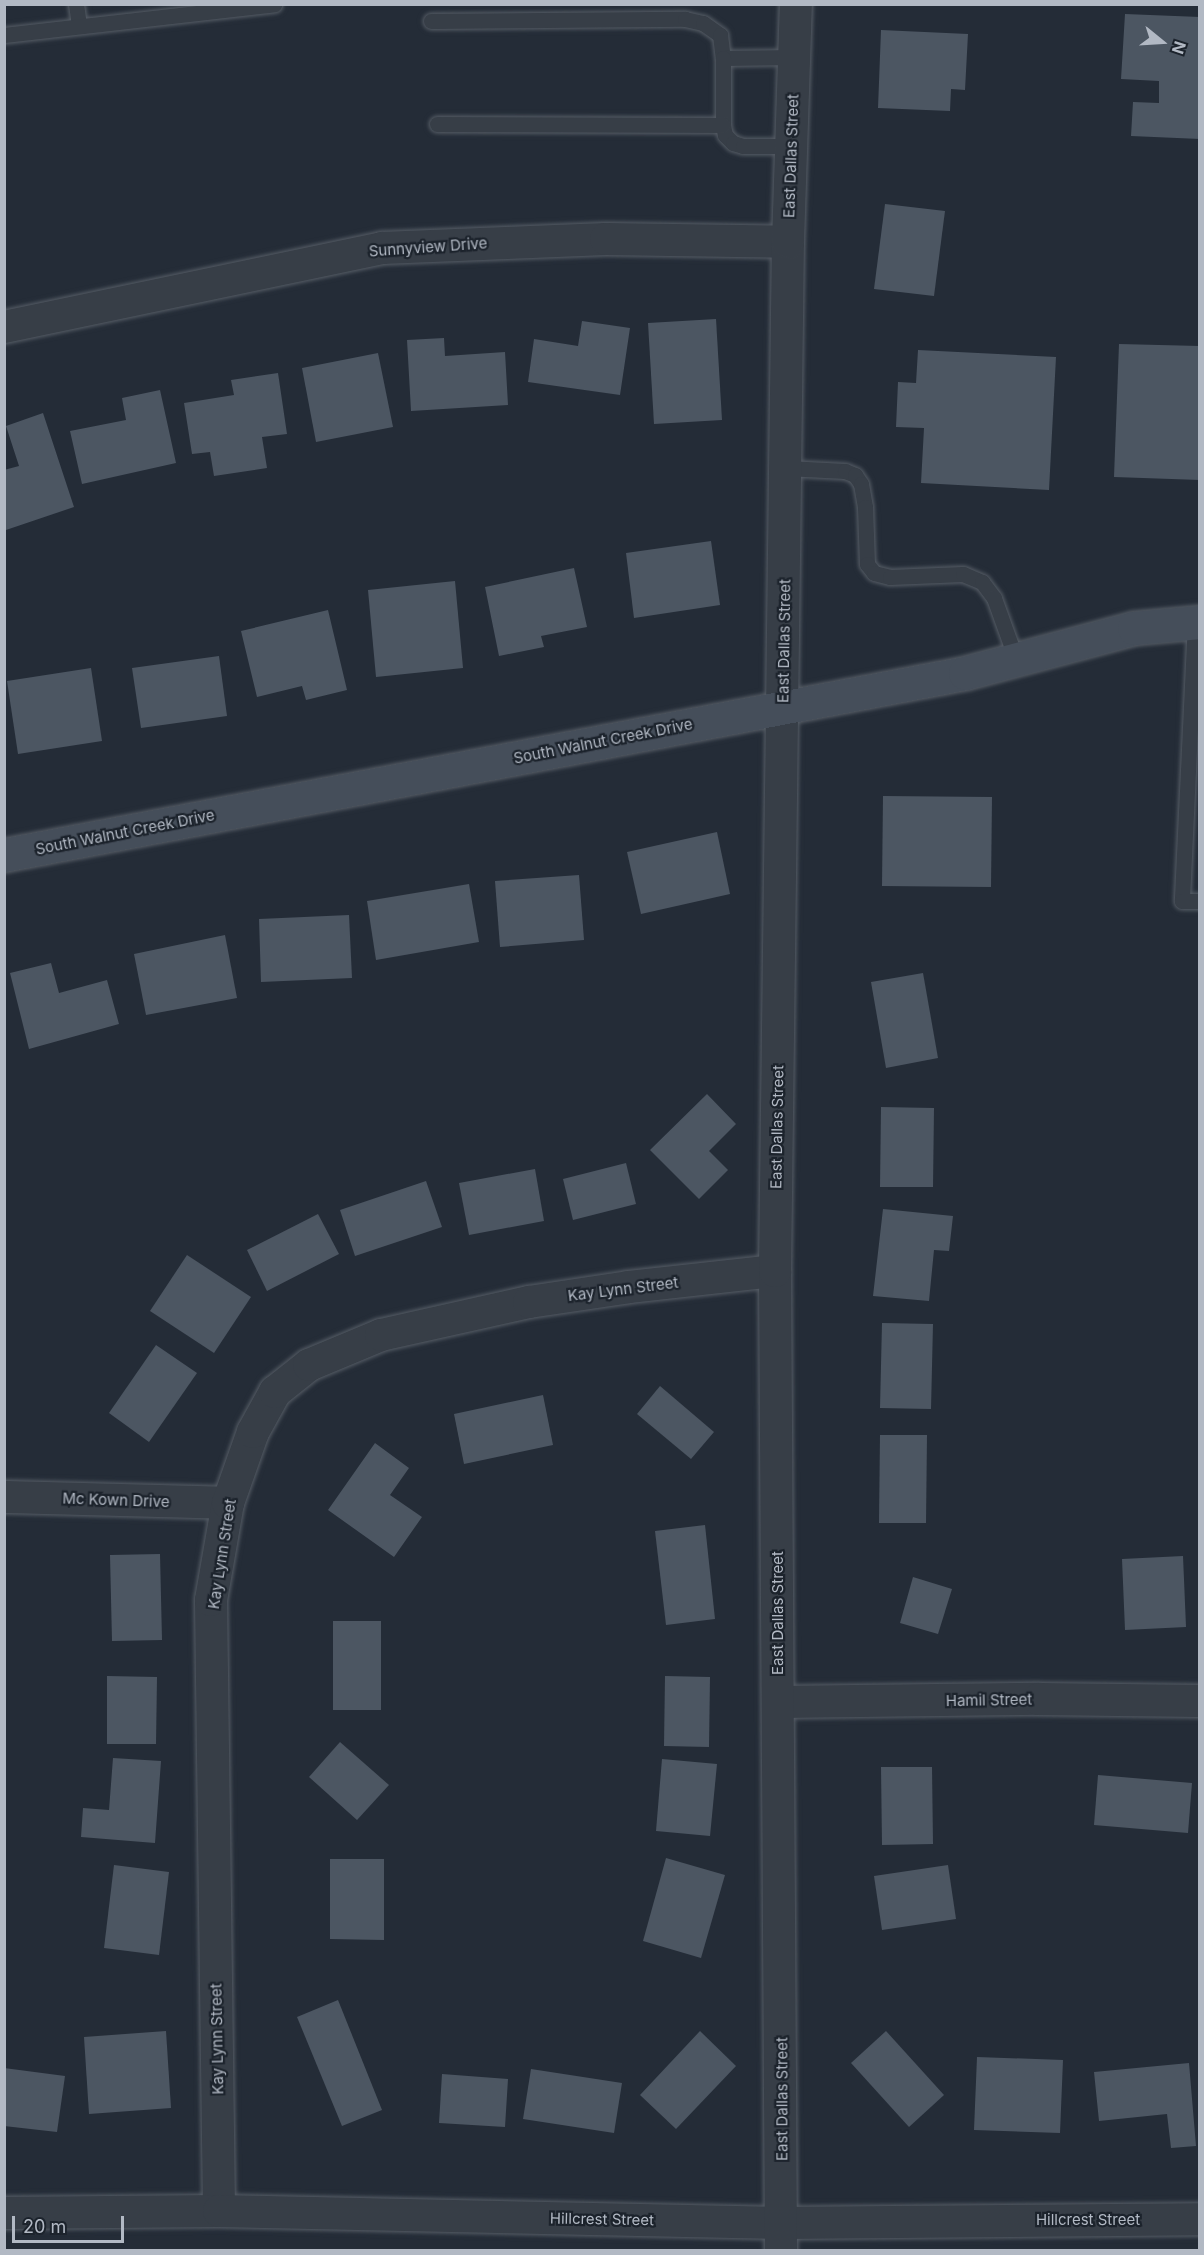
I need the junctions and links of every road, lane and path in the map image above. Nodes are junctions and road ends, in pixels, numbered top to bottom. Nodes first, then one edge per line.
1 (76, 4) edge
2 (274, 4) edge
3 (796, 4) edge
4 (431, 21) dead end
5 (79, 26) junction
6 (4, 35) edge
7 (794, 57) junction
8 (723, 58) junction
9 (437, 124) dead end
10 (723, 125) junction
11 (791, 146) junction
12 (788, 242) junction
13 (4, 327) edge
14 (786, 468) junction
15 (1198, 622) edge
16 (1016, 659) junction
17 (783, 706) junction
18 (4, 855) edge
19 (1200, 900) edge
20 (775, 1271) junction
21 (4, 1497) edge
22 (228, 1503) junction
23 (1200, 1701) edge
24 (779, 1702) junction
25 (219, 2211) junction
26 (4, 2213) edge
27 (1200, 2219) edge
28 (782, 2237) edge

1 - 5 lane
2 - 5 lane
3 - 7 street, East Dallas Street
4 - 8 lane
5 - 6 lane
7 - 8 lane
7 - 11 street, East Dallas Street
8 - 10 lane
9 - 10 lane
10 - 11 lane
11 - 12 street, East Dallas Street
12 - 13 street, Sunnyview Drive
12 - 14 street, East Dallas Street
14 - 16 lane
14 - 17 street, East Dallas Street
15 - 16 street, South Walnut Creek Drive
15 - 19 lane
16 - 17 street, South Walnut Creek Drive
17 - 18 street, South Walnut Creek Drive
17 - 20 street, East Dallas Street
20 - 22 street, Kay Lynn Street
20 - 24 street, East Dallas Street
21 - 22 street, Mc Kown Drive
22 - 25 street, Kay Lynn Street
23 - 24 street, Hamil Street
24 - 28 street, East Dallas Street
25 - 26 street, Hillcrest Street
25 - 28 street, Hillcrest Street
27 - 28 street, Hillcrest Street

